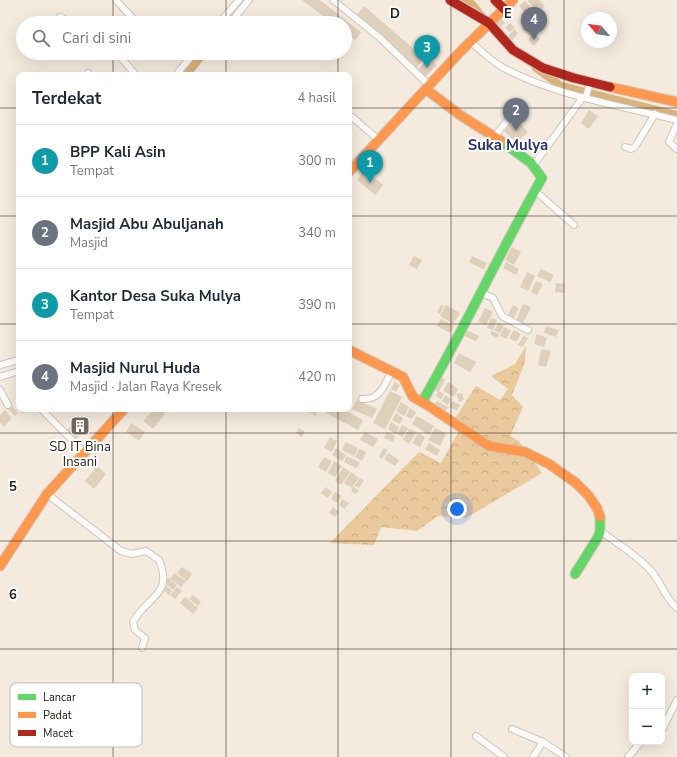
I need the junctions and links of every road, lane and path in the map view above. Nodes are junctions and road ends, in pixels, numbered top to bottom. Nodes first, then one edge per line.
1 (116, 0) edge
2 (239, 0) edge
3 (249, 0) edge
4 (333, 0) edge
5 (450, 0) edge
6 (495, 0) edge
7 (513, 0) edge
8 (504, 9) junction
9 (131, 16) edge
10 (225, 16) edge
11 (236, 16) edge
12 (487, 25) junction
13 (473, 39) junction
14 (123, 60) edge
15 (188, 60) edge
16 (133, 72) edge
17 (178, 72) edge
18 (590, 85) junction
19 (428, 88) junction
20 (586, 96) junction
21 (677, 102) edge
22 (519, 107) dead end
23 (654, 114) junction
24 (352, 117) dead end
25 (677, 120) edge
26 (677, 124) edge
27 (494, 136) junction
28 (379, 140) junction
29 (625, 147) dead end
30 (677, 149) edge
31 (533, 166) junction
32 (352, 169) edge
33 (534, 190) junction
34 (574, 225) dead end
35 (481, 293) junction
36 (528, 330) dead end
37 (352, 351) edge
38 (16, 361) edge
39 (0, 365) edge
40 (392, 371) junction
41 (16, 372) edge
42 (0, 377) edge
43 (0, 390) edge
44 (362, 398) dead end
45 (424, 403) junction
46 (8, 405) dead end
47 (44, 412) edge
48 (121, 412) edge
49 (84, 452) junction
50 (47, 494) junction
51 (601, 531) junction
52 (0, 566) edge
53 (575, 574) dead end
54 (677, 608) edge
55 (142, 648) dead end
56 (677, 700) edge
57 (665, 724) edge
58 (512, 729) dead end
59 (476, 736) dead end
60 (543, 742) junction
61 (638, 745) edge
62 (504, 757) edge
63 (533, 757) edge
64 (566, 757) edge
65 (628, 757) edge

1 - 9 street
2 - 10 street
3 - 11 street
4 - 19 street
5 - 12 street
6 - 8 street
7 - 8 street
8 - 12 street
12 - 13 street
12 - 18 street
13 - 19 street
13 - 20 street
14 - 16 street
15 - 17 street
18 - 20 street
18 - 21 street
19 - 27 street
19 - 28 street
20 - 23 street
20 - 31 street
22 - 27 street
23 - 25 street
23 - 29 street
24 - 28 street
26 - 30 street
27 - 31 street
28 - 32 street
31 - 33 street
33 - 34 street
33 - 35 street
35 - 36 street
35 - 45 street
37 - 40 street
38 - 39 street
40 - 44 street
40 - 45 street
41 - 42 street
43 - 46 street
45 - 51 street
47 - 49 street
48 - 49 street
49 - 50 street
50 - 52 street
50 - 55 street
51 - 53 street
51 - 54 street
56 - 57 street
58 - 60 street
59 - 62 street
60 - 63 street
60 - 64 street
61 - 65 street

